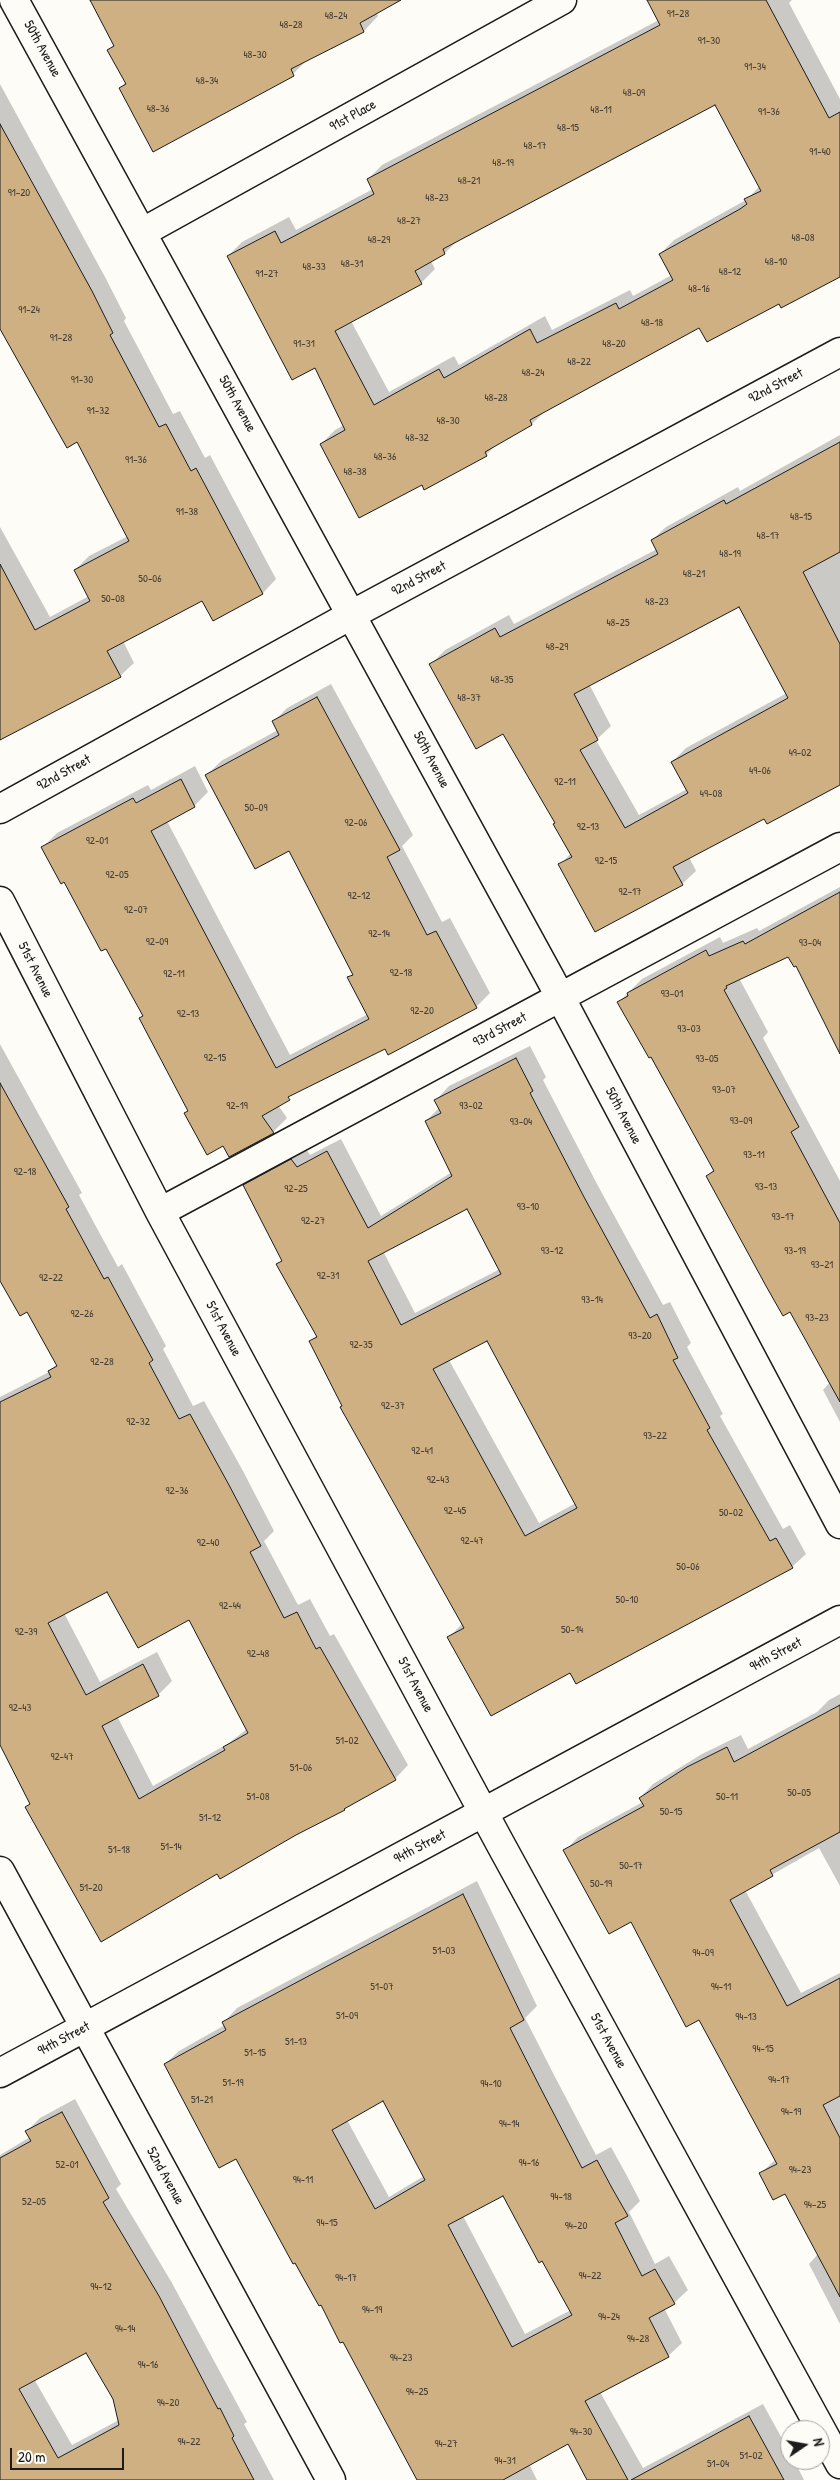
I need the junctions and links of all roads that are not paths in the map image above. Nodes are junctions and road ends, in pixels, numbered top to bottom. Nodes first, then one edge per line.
1 (14, 0) edge
2 (562, 0) edge
3 (143, 232) junction
4 (840, 352) edge
5 (353, 614) junction
6 (0, 809) edge
7 (840, 847) edge
8 (0, 901) edge
9 (560, 998) junction
10 (160, 1212) junction
11 (840, 1524) edge
12 (840, 1620) edge
13 (484, 1813) junction
14 (0, 1871) edge
15 (85, 2028) junction
16 (0, 2074) edge
17 (840, 2464) edge
18 (331, 2480) edge

1 - 3 street, 50th Avenue
2 - 3 street, 91st Place
3 - 5 street, 50th Avenue
4 - 5 street, 92nd Street
5 - 6 street, 92nd Street
5 - 9 street, 50th Avenue
7 - 9 street, 93rd Street
8 - 10 street, 51st Avenue
9 - 10 street, 93rd Street
9 - 11 street, 50th Avenue
10 - 13 street, 51st Avenue
12 - 13 street, 94th Street
13 - 15 street, 94th Street
13 - 17 street, 51st Avenue
14 - 15 street, 52nd Avenue
15 - 16 street, 94th Street
15 - 18 street, 52nd Avenue

